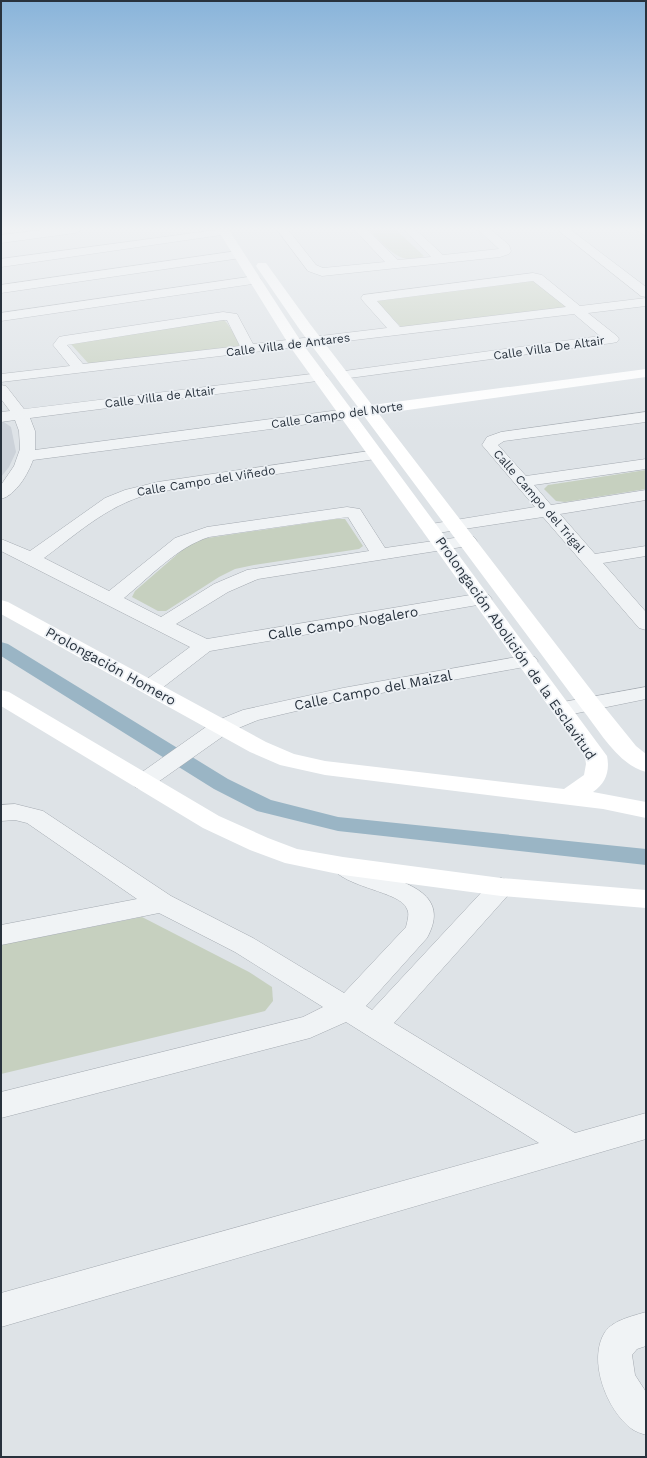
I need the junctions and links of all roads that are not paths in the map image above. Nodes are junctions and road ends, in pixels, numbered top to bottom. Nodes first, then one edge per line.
1 (152, 295) edge
2 (265, 295) edge
3 (283, 295) edge
4 (392, 295) edge
5 (558, 295) edge
6 (646, 302) edge
7 (577, 310) junction
8 (1, 317) edge
9 (397, 332) junction
10 (317, 342) junction
11 (296, 344) junction
12 (249, 350) junction
13 (80, 369) junction
14 (646, 373) edge
15 (342, 375) junction
16 (320, 377) junction
17 (1, 378) edge
18 (1, 389) edge
19 (370, 411) junction
20 (19, 414) junction
21 (347, 414) junction
22 (1, 417) edge
23 (646, 417) edge
24 (376, 455) junction
25 (27, 456) junction
26 (646, 464) edge
27 (522, 482) junction
28 (1, 494) edge
29 (646, 495) edge
30 (547, 511) junction
31 (456, 525) junction
32 (431, 529) junction
33 (468, 541) junction
34 (1, 544) edge
35 (442, 545) junction
36 (646, 551) edge
37 (380, 554) junction
38 (31, 559) junction
39 (590, 560) junction
40 (482, 599) junction
41 (111, 600) junction
42 (1, 606) edge
43 (644, 620) edge
44 (161, 625) junction
45 (204, 646) junction
46 (528, 661) junction
47 (150, 688) junction
48 (646, 693) edge
49 (1, 698) edge
50 (590, 704) junction
51 (563, 709) junction
52 (221, 727) junction
53 (646, 765) edge
54 (143, 782) junction
55 (569, 796) junction
56 (646, 810) edge
57 (1, 813) edge
58 (343, 866) junction
59 (501, 887) junction
60 (646, 898) edge
61 (162, 903) junction
62 (1, 935) edge
63 (347, 1008) junction
64 (375, 1025) junction
65 (1, 1105) edge
66 (646, 1126) edge
67 (572, 1147) junction
68 (1, 1310) edge
69 (646, 1329) edge
70 (646, 1417) edge

1 - 8 street
2 - 11 main road, Prolongación Abolición de la Esclavitud
3 - 10 main road, Prolongación Abolición de la Esclavitud
4 - 9 street, Calle Villa De Altair
5 - 7 street, Calle Villa De Altair
6 - 7 street, Calle Villa de Antares
7 - 9 street, Calle Villa de Antares
7 - 15 street, Calle Villa De Altair
9 - 10 street, Calle Villa de Antares
10 - 11 street, Calle Villa de Antares
10 - 15 main road, Prolongación Abolición de la Esclavitud
11 - 12 street, Calle Villa de Antares
11 - 16 main road, Prolongación Abolición de la Esclavitud
12 - 13 street, Calle Villa de Antares
12 - 13 street
13 - 17 street, Calle Villa de Antares
14 - 19 main road, Calle Campo del Norte
15 - 19 main road, Prolongación Abolición de la Esclavitud
16 - 20 street, Calle Villa de Altair
16 - 21 main road, Prolongación Abolición de la Esclavitud
18 - 20 street
19 - 21 main road, Calle Campo del Norte
19 - 31 main road, Prolongación Abolición de la Esclavitud
20 - 22 street, Calle Villa de Altair
20 - 25 street
21 - 24 main road, Prolongación Abolición de la Esclavitud
21 - 25 street, Calle Campo del Norte
23 - 27 street, Calle Campo del Trigal
24 - 32 main road, Prolongación Abolición de la Esclavitud
24 - 38 street, Calle Campo del Viñedo
25 - 28 street
26 - 27 street
27 - 30 street, Calle Campo del Trigal
29 - 30 street
30 - 31 street
30 - 39 street, Calle Campo del Trigal
31 - 32 street
31 - 33 main road, Prolongación Abolición de la Esclavitud
32 - 35 main road, Prolongación Abolición de la Esclavitud
33 - 35 street
33 - 50 main road, Prolongación Abolición de la Esclavitud
34 - 38 street
35 - 37 street
35 - 40 main road, Prolongación Abolición de la Esclavitud
36 - 39 street
37 - 41 street
37 - 44 street
38 - 41 street
39 - 43 street, Calle Campo del Trigal
40 - 45 street, Calle Campo Nogalero
40 - 46 main road, Prolongación Abolición de la Esclavitud
41 - 44 street
42 - 47 main road, Prolongación Homero
44 - 45 street
45 - 47 street, Calle Campo Nogalero
46 - 51 main road, Prolongación Abolición de la Esclavitud
46 - 52 street, Calle Campo del Maizal
47 - 52 main road, Prolongación Homero
48 - 50 street
49 - 54 main road
50 - 51 street
50 - 53 main road, Prolongación Abolición de la Esclavitud
51 - 55 main road, Prolongación Abolición de la Esclavitud
52 - 54 street
52 - 55 main road
54 - 58 main road
55 - 56 main road
57 - 61 street
58 - 59 main road
58 - 63 street
59 - 60 main road
59 - 64 street
61 - 62 street
61 - 63 street
63 - 64 street
63 - 65 street
64 - 67 street
66 - 67 street
67 - 68 street
69 - 70 street

